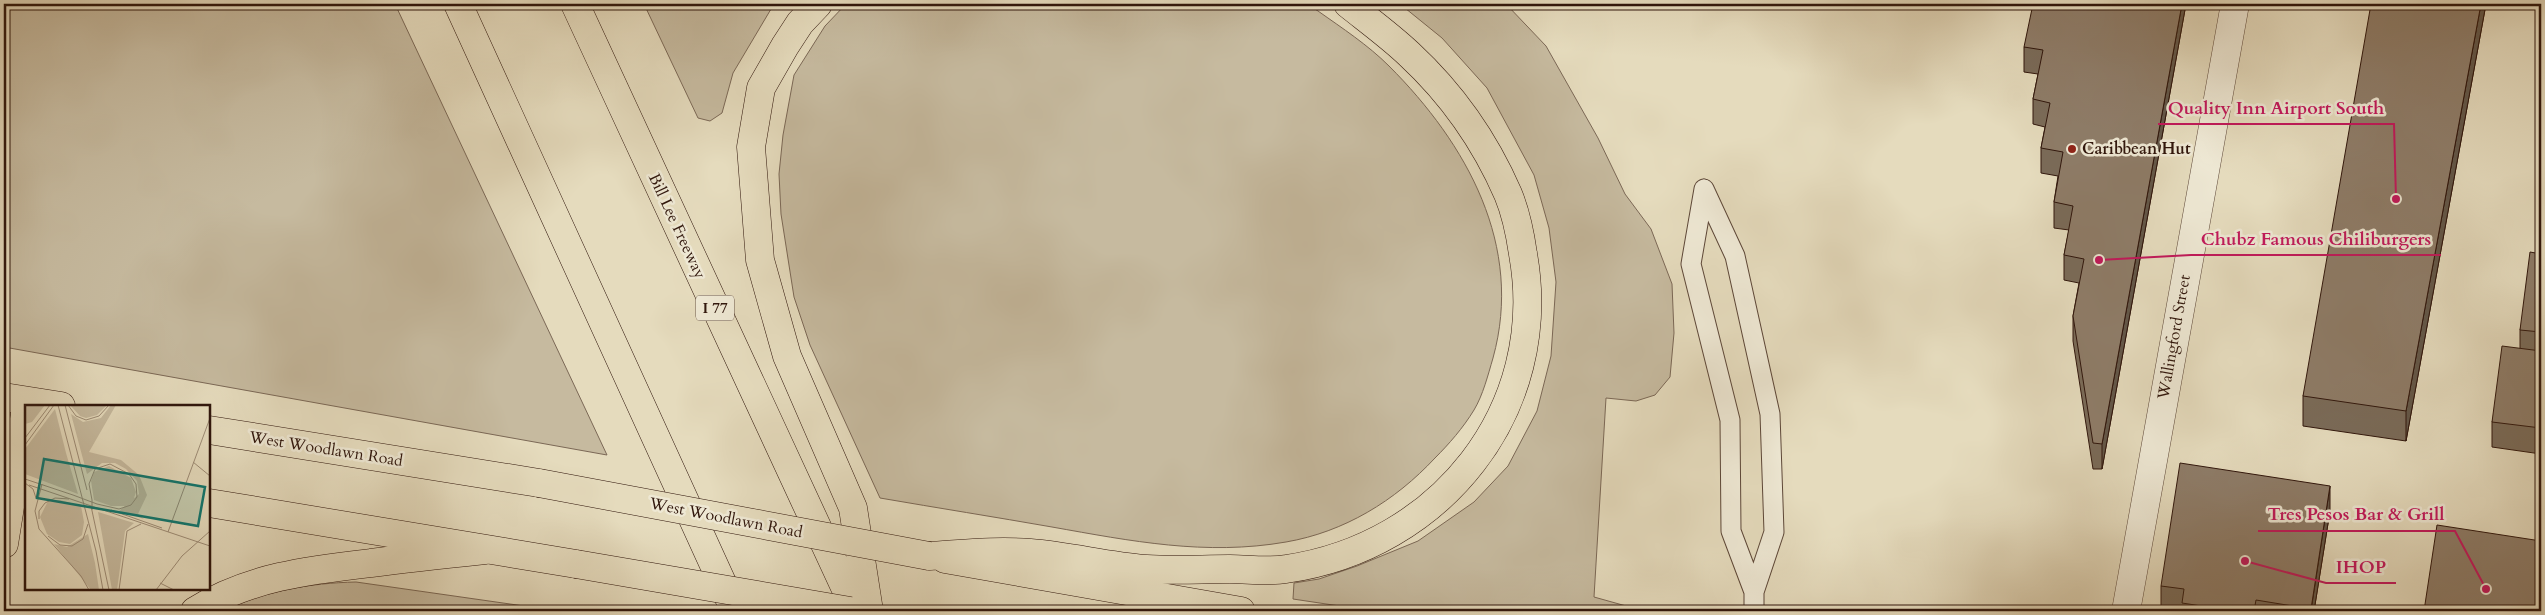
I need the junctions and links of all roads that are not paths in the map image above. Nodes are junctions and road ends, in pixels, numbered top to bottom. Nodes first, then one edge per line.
1 (458, 4) edge
2 (575, 4) edge
3 (818, 4) edge
4 (1348, 4) edge
5 (2235, 4) edge
6 (15, 399) edge
7 (55, 405) edge
8 (210, 430) edge
9 (15, 471) edge
10 (210, 503) edge
11 (4, 544) edge
12 (485, 550) junction
13 (1005, 562) junction
14 (1754, 592) junction
15 (195, 611) edge
16 (736, 611) edge
17 (850, 611) edge
18 (856, 611) edge
19 (870, 611) edge
20 (1241, 611) edge
21 (1754, 611) edge
22 (2126, 611) edge

1 - 16 main road
2 - 18 main road, Bill Lee Freeway / I 77
3 - 19 main road
4 - 13 main road
5 - 22 street, Wallingford Street
6 - 7 main road
6 - 9 main road
8 - 13 main road, West Woodlawn Road, bridge
9 - 11 main road
10 - 12 main road
12 - 15 main road
12 - 17 main road, bridge
13 - 20 main road
14 - 14 lane
14 - 21 lane

